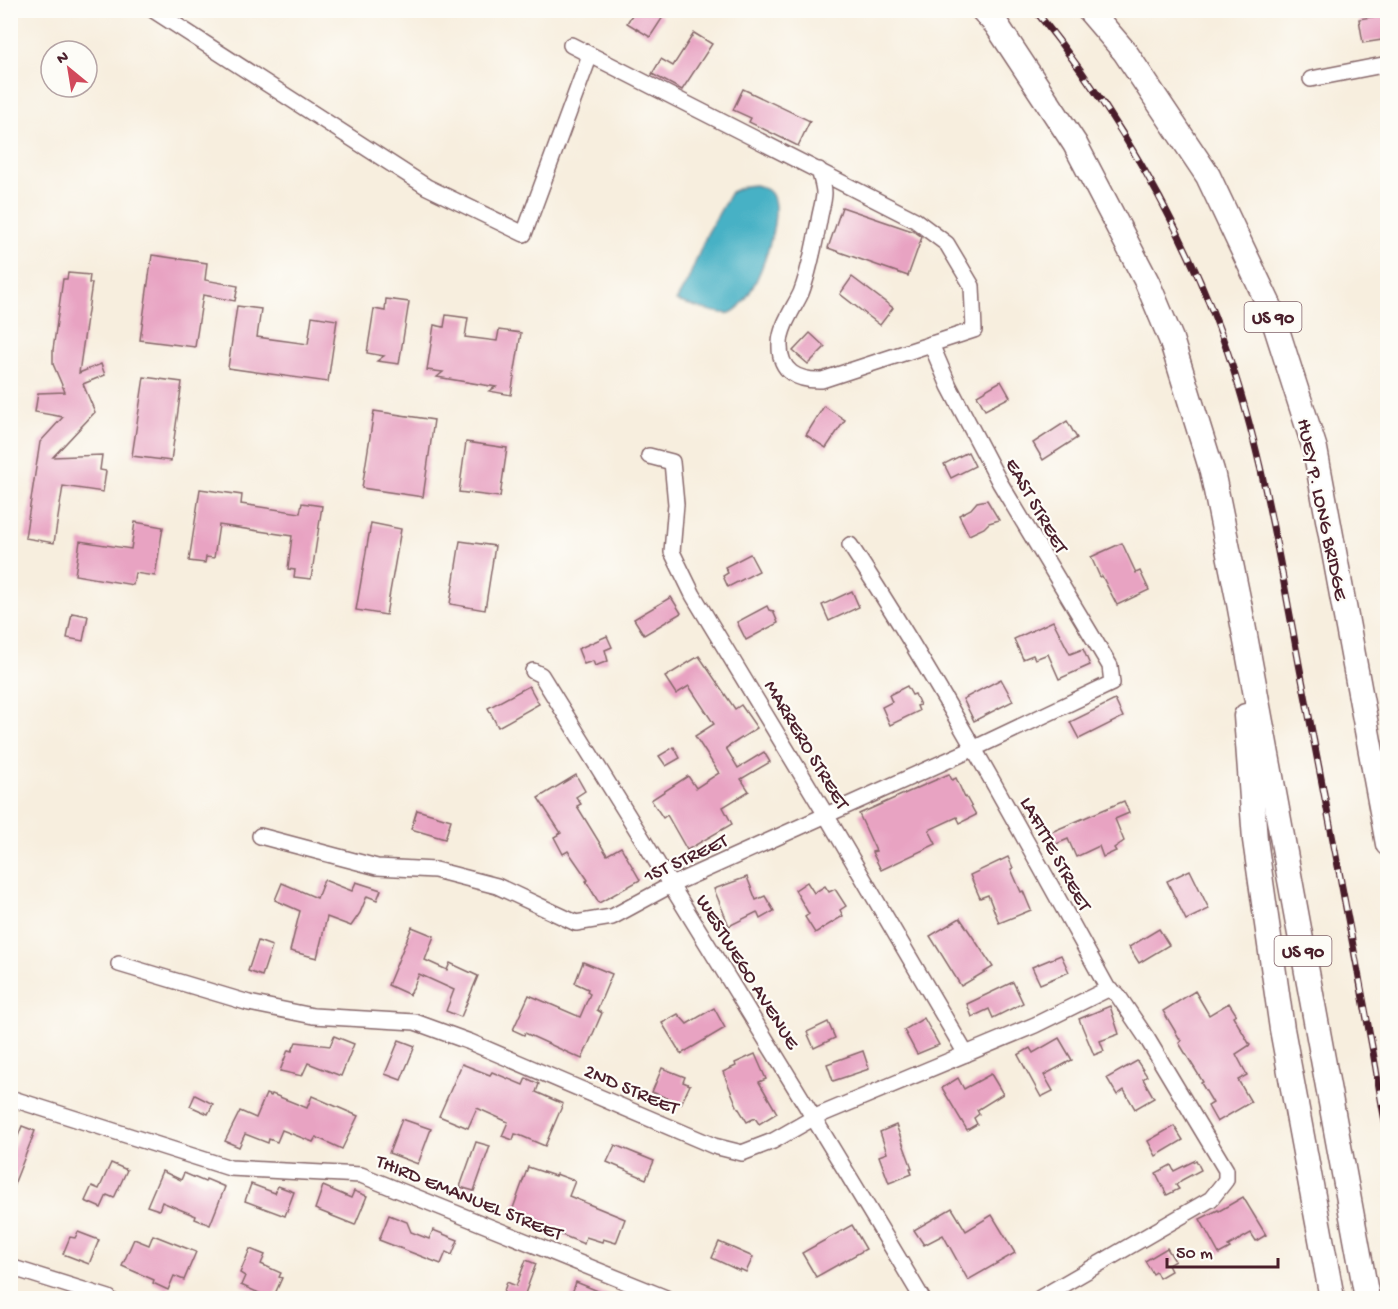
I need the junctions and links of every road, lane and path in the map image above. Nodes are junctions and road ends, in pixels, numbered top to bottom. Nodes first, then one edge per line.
1 (153, 10) edge
2 (983, 10) edge
3 (1089, 10) edge
4 (571, 45) dead end
5 (590, 55) junction
6 (1388, 64) edge
7 (1311, 79) dead end
8 (819, 170) junction
9 (931, 344) junction
10 (649, 456) dead end
11 (850, 545) dead end
12 (1239, 603) junction
13 (1355, 667) junction
14 (533, 671) dead end
15 (1112, 683) joint
16 (975, 748) junction
17 (1388, 770) edge
18 (826, 815) junction
19 (260, 836) dead end
20 (1388, 844) edge
21 (671, 885) junction
22 (119, 964) dead end
23 (1108, 989) junction
24 (966, 1054) junction
25 (10, 1098) edge
26 (815, 1117) junction
27 (10, 1267) edge
28 (110, 1299) edge
29 (666, 1299) edge
30 (922, 1299) edge
31 (1040, 1299) edge
32 (1332, 1299) edge
33 (1368, 1299) edge

1 - 5 street
2 - 12 highway, US 90
3 - 13 highway, HUEY P. LONG BRIDGE / US 90
4 - 5 street
5 - 8 street
6 - 7 street
8 - 9 street
8 - 9 street
9 - 15 street, EAST STREET
10 - 18 street, MARRERO STREET
11 - 16 street, LAFITTE STREET
12 - 32 highway
12 - 33 highway, US 90
13 - 17 highway
13 - 20 highway, US 90
14 - 21 street, WESTWEGO AVENUE
15 - 16 street, 1ST STREET
16 - 18 street, 1ST STREET
16 - 23 street, LAFITTE STREET
18 - 21 street, 1ST STREET
18 - 24 street, MARRERO STREET
19 - 21 street, 1ST STREET
21 - 26 street, WESTWEGO AVENUE
22 - 26 street, 2ND STREET
23 - 24 street, 2ND STREET
23 - 31 street, LAFITTE STREET
24 - 26 street, 2ND STREET
25 - 29 street, THIRD EMANUEL STREET
26 - 30 street, WESTWEGO AVENUE
27 - 28 street

